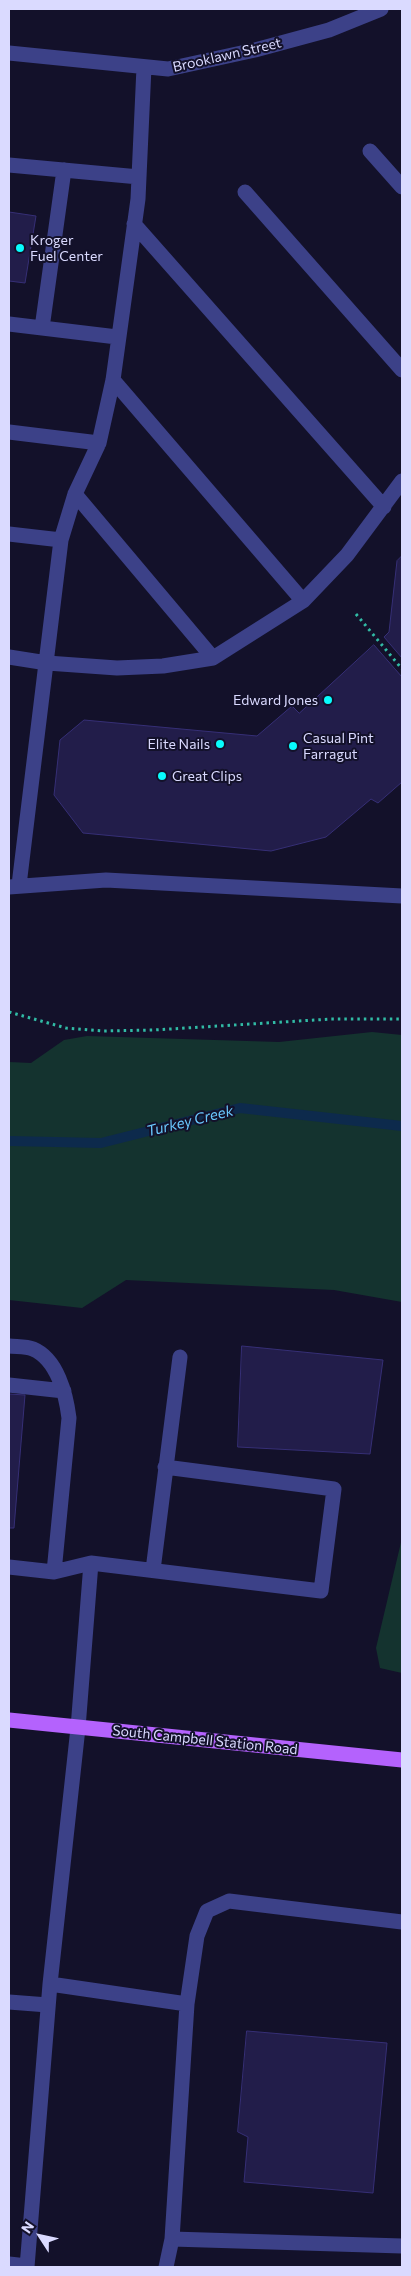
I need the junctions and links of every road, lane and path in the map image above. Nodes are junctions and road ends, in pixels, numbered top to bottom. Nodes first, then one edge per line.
1 (381, 9) edge
2 (9, 53) edge
3 (144, 67) junction
4 (370, 151) dead end
5 (9, 165) edge
6 (64, 170) junction
7 (139, 177) junction
8 (402, 187) edge
9 (245, 192) dead end
10 (134, 224) junction
11 (9, 324) edge
12 (42, 328) junction
13 (118, 336) junction
14 (402, 370) edge
15 (113, 380) junction
16 (9, 432) edge
17 (98, 443) junction
18 (402, 482) edge
19 (75, 494) junction
20 (384, 506) junction
21 (9, 534) edge
22 (60, 540) junction
23 (303, 601) junction
24 (356, 614) dead end
25 (9, 658) edge
26 (212, 658) junction
27 (47, 663) junction
28 (402, 669) edge
29 (14, 886) edge
30 (402, 896) edge
31 (9, 1012) edge
32 (402, 1019) edge
33 (9, 1346) edge
34 (180, 1357) dead end
35 (9, 1384) edge
36 (64, 1391) junction
37 (166, 1467) junction
38 (91, 1563) junction
39 (9, 1567) edge
40 (152, 1570) junction
41 (54, 1572) junction
42 (9, 1720) edge
43 (78, 1728) junction
44 (402, 1760) edge
45 (402, 1922) edge
46 (50, 1984) junction
47 (9, 2002) edge
48 (187, 2004) junction
49 (48, 2005) junction
50 (172, 2239) junction
51 (402, 2246) edge
52 (9, 2264) edge
53 (27, 2267) edge
54 (166, 2267) edge

1 - 3 street, Brooklawn Street
2 - 3 street, Brooklawn Street
3 - 7 street
4 - 8 street
5 - 6 street
6 - 7 street
6 - 12 street
7 - 10 street
9 - 14 street
10 - 13 street
10 - 20 street
11 - 12 street
12 - 13 street
13 - 15 street
15 - 17 street
15 - 23 street
16 - 17 street
17 - 19 street
18 - 20 street
19 - 22 street
19 - 26 street
20 - 23 street
21 - 22 street
22 - 27 street
23 - 26 street
24 - 28 path
25 - 27 street
26 - 27 street
27 - 29 street
29 - 30 street
31 - 32 path
33 - 36 street
34 - 37 street
35 - 36 street
36 - 41 street
37 - 40 street
37 - 40 street
38 - 40 street
38 - 41 street
38 - 43 street
39 - 41 street
42 - 43 main road, South Campbell Station Road
43 - 44 main road, South Campbell Station Road
43 - 46 street
45 - 48 street
46 - 48 street
46 - 49 street
47 - 49 street
48 - 50 street
49 - 53 street
50 - 51 street
50 - 54 street
52 - 53 street

